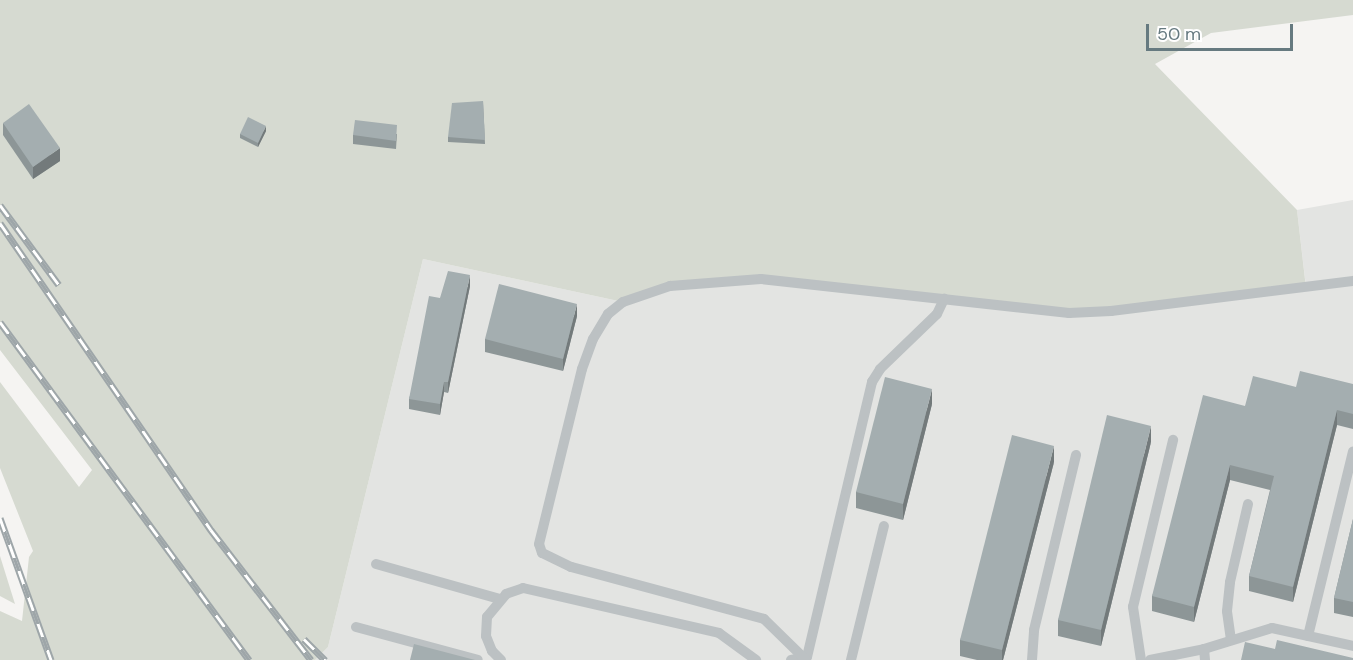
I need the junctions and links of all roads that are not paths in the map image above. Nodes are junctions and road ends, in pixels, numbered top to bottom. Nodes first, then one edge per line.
1 (1353, 281) edge
2 (944, 299) junction
3 (1173, 440) dead end
4 (1353, 451) edge
5 (1076, 455) dead end
6 (1248, 504) dead end
7 (884, 526) dead end
8 (376, 564) dead end
9 (500, 599) junction
10 (356, 627) dead end
11 (1308, 636) junction
12 (1232, 640) junction
13 (1353, 646) edge
14 (492, 651) junction
15 (1204, 655) edge
16 (806, 658) edge
17 (479, 660) edge
18 (501, 660) edge
19 (756, 660) edge
20 (791, 660) edge
21 (851, 660) edge
22 (1032, 660) edge
23 (1141, 660) edge
24 (1150, 660) edge

1 - 2 lane
2 - 16 lane
2 - 16 lane
3 - 23 lane
4 - 11 lane
5 - 22 lane
6 - 12 lane
7 - 21 lane
8 - 9 lane
9 - 14 lane
9 - 19 lane
10 - 17 lane
11 - 12 lane
11 - 13 lane
12 - 15 lane
14 - 17 lane
14 - 18 lane
15 - 24 lane
16 - 20 lane

